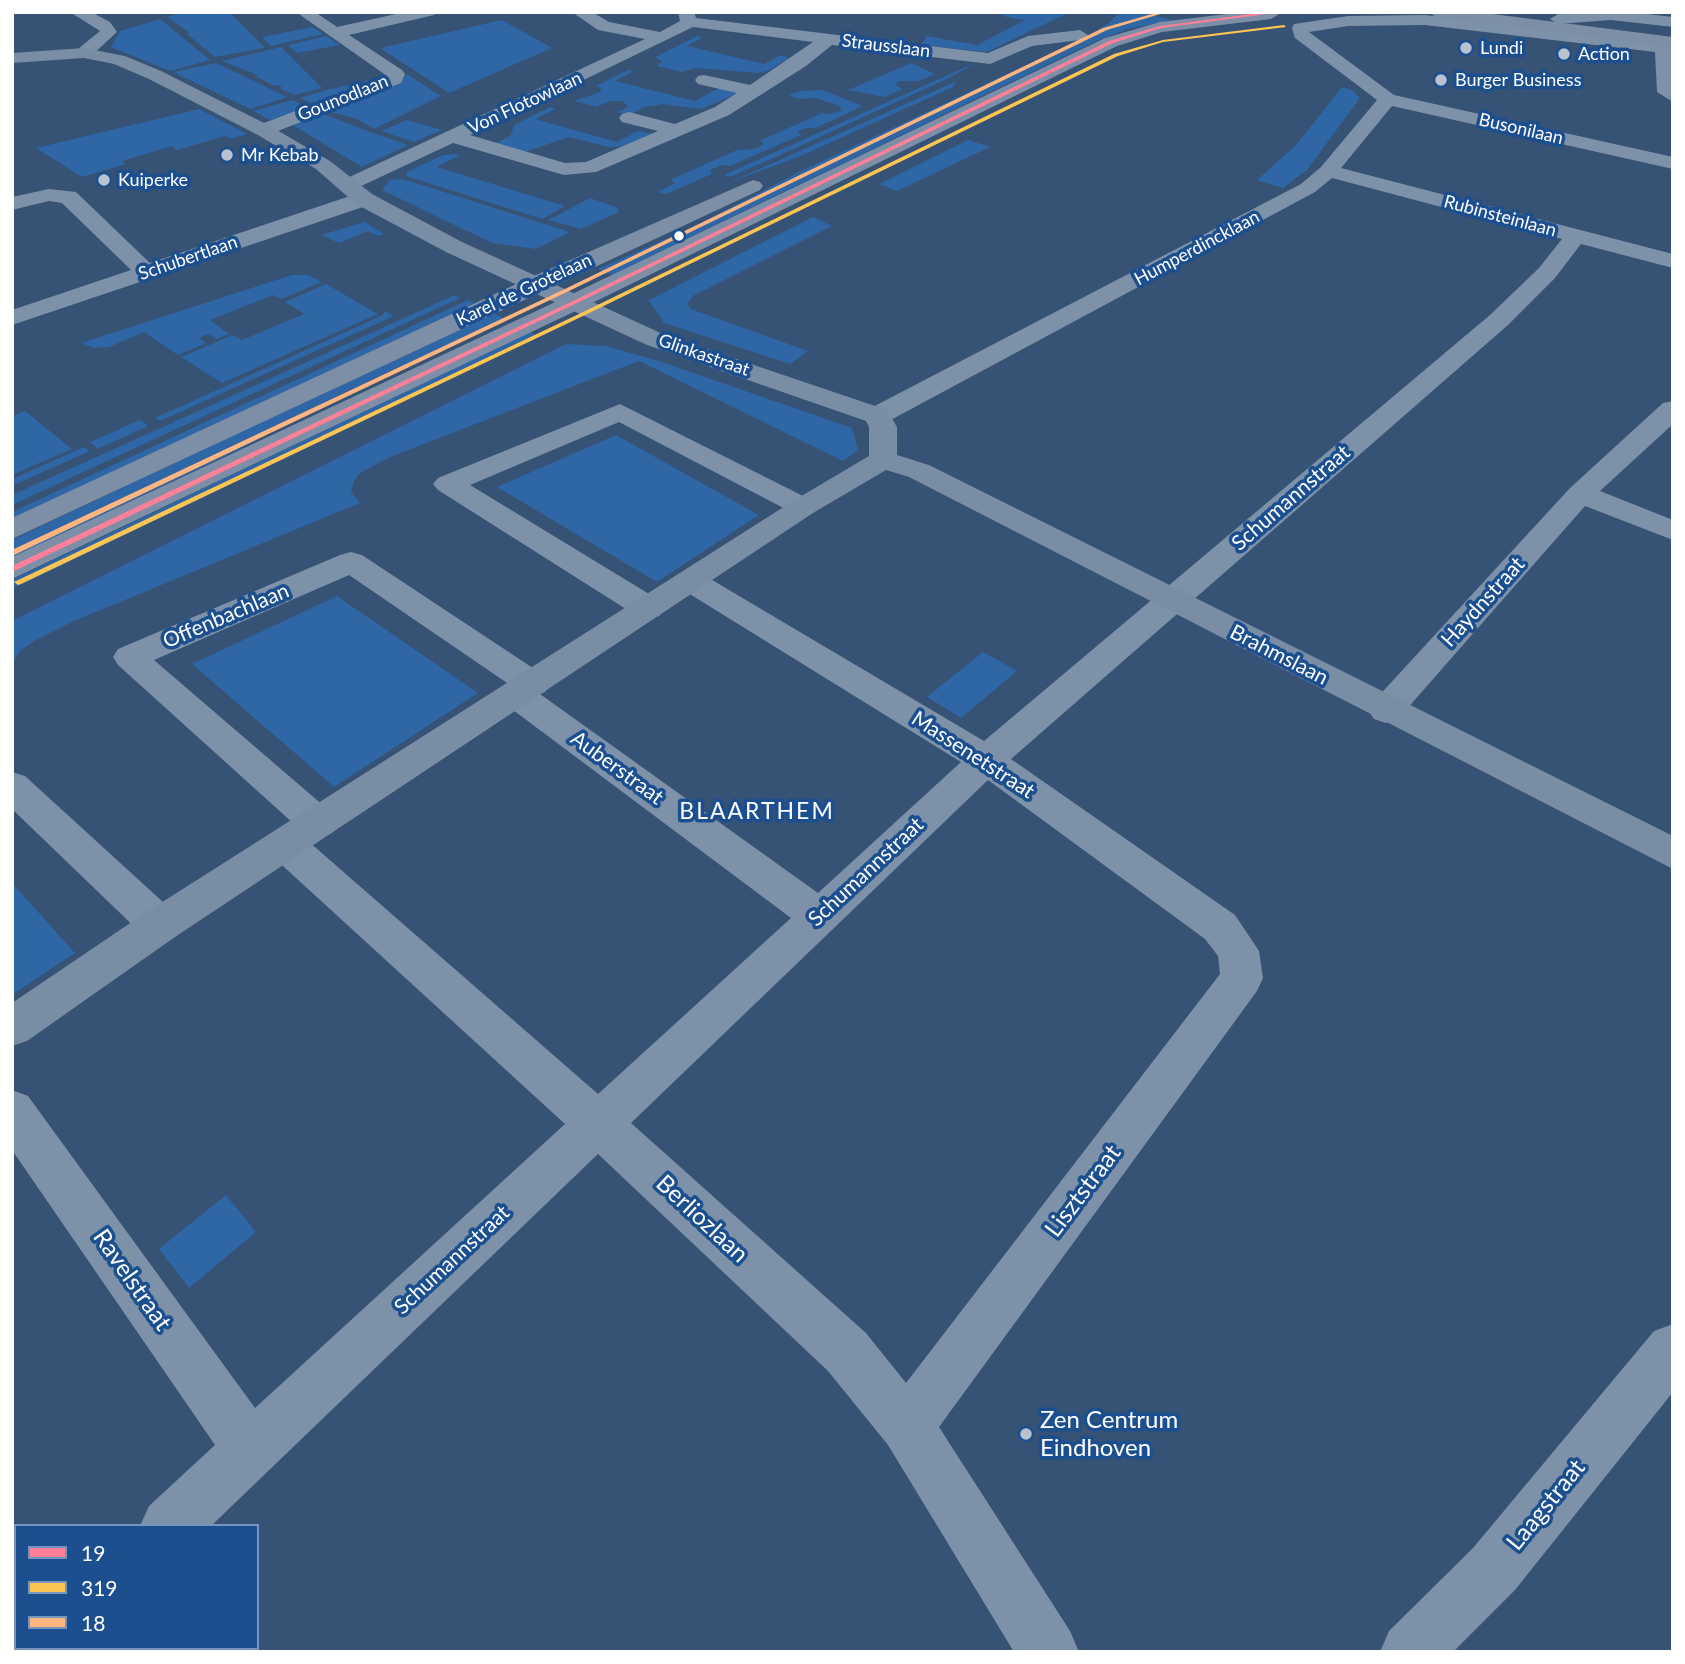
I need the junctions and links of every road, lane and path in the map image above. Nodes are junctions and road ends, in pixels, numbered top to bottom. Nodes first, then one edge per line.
1 (78, 12) edge
2 (304, 12) edge
3 (428, 12) edge
4 (580, 12) edge
5 (1110, 12) edge
6 (1199, 12) edge
7 (1436, 12) edge
8 (1504, 12) edge
9 (1277, 13) edge
10 (1611, 13) edge
11 (1474, 16) junction
12 (687, 17) edge
13 (1558, 19) junction
14 (1673, 22) edge
15 (1518, 30) junction
16 (333, 33) junction
17 (1673, 33) edge
18 (1080, 35) junction
19 (663, 38) junction
20 (828, 38) junction
21 (1670, 47) edge
22 (84, 53) junction
23 (12, 58) edge
24 (704, 80) dead end
25 (754, 92) junction
26 (1673, 96) edge
27 (1388, 99) junction
28 (629, 118) dead end
29 (263, 130) junction
30 (680, 131) junction
31 (454, 137) junction
32 (1667, 158) edge
33 (1328, 171) junction
34 (357, 191) junction
35 (12, 204) edge
36 (1576, 236) junction
37 (1673, 261) edge
38 (146, 272) junction
39 (535, 284) junction
40 (575, 302) junction
41 (12, 318) edge
42 (1673, 409) edge
43 (877, 416) junction
44 (883, 460) junction
45 (1580, 495) junction
46 (803, 507) junction
47 (12, 530) edge
48 (1673, 531) edge
49 (12, 569) edge
50 (691, 581) junction
51 (1172, 600) junction
52 (648, 608) junction
53 (525, 689) junction
54 (1386, 710) junction
55 (986, 760) junction
56 (12, 786) edge
57 (302, 834) junction
58 (1671, 849) edge
59 (819, 916) junction
60 (160, 925) junction
61 (1238, 951) joint
62 (12, 1027) edge
63 (12, 1111) edge
64 (597, 1123) junction
65 (1673, 1350) edge
66 (907, 1426) junction
67 (251, 1449) junction
68 (171, 1524) edge
69 (1049, 1652) edge
70 (1410, 1652) edge

1 - 22 street
2 - 16 street, Gounodlaan
3 - 16 street
4 - 19 street
5 - 18 main road, Karel de Grotelaan
6 - 9 main road
7 - 11 main road
8 - 13 main road
9 - 40 main road, Karel de Grotelaan
10 - 13 street
10 - 14 street
11 - 15 street
11 - 21 main road
12 - 19 street, Von Flotowlaan
12 - 20 street, Strausslaan
13 - 17 main road
15 - 21 street
15 - 27 street
16 - 29 street, Gounodlaan
18 - 20 street, Strausslaan
18 - 39 main road, Karel de Grotelaan
19 - 31 street, Von Flotowlaan
20 - 25 street
21 - 26 street
22 - 23 street, Glinkastraat
22 - 29 street, Glinkastraat
24 - 25 street
25 - 30 street
27 - 32 street, Busonilaan
27 - 33 street, Humperdincklaan
28 - 30 street
29 - 34 street, Glinkastraat
30 - 31 street
31 - 34 street, Von Flotowlaan
33 - 36 street, Rubinsteinlaan
33 - 43 street, Humperdincklaan
34 - 38 street, Schubertlaan
34 - 39 street, Glinkastraat
35 - 38 street
36 - 37 street, Rubinsteinlaan
36 - 51 street, Schumannstraat
38 - 41 street, Schubertlaan
39 - 40 street, Glinkastraat
39 - 47 main road, Karel de Grotelaan
40 - 43 street, Glinkastraat
40 - 49 main road, Karel de Grotelaan
42 - 45 street, Haydnstraat
43 - 44 street
44 - 46 street
44 - 51 street, Brahmslaan
45 - 48 street
45 - 54 street, Haydnstraat
46 - 50 street
46 - 52 street
50 - 52 street
50 - 55 street, Massenetstraat
51 - 54 street, Brahmslaan
51 - 55 street, Schumannstraat
52 - 53 street
53 - 57 street
53 - 57 street, Offenbachlaan
53 - 59 street, Auberstraat
54 - 58 street, Brahmslaan
55 - 59 street, Schumannstraat
55 - 61 street, Massenetstraat
56 - 60 street
57 - 60 street
57 - 64 street, Berliozlaan
59 - 64 street, Schumannstraat
60 - 62 street
61 - 66 street, Lisztstraat
63 - 67 street, Ravelstraat
64 - 66 street, Berliozlaan
64 - 67 street, Schumannstraat
65 - 70 street, Laagstraat
66 - 69 street, Berliozlaan
67 - 68 street, Schumannstraat

